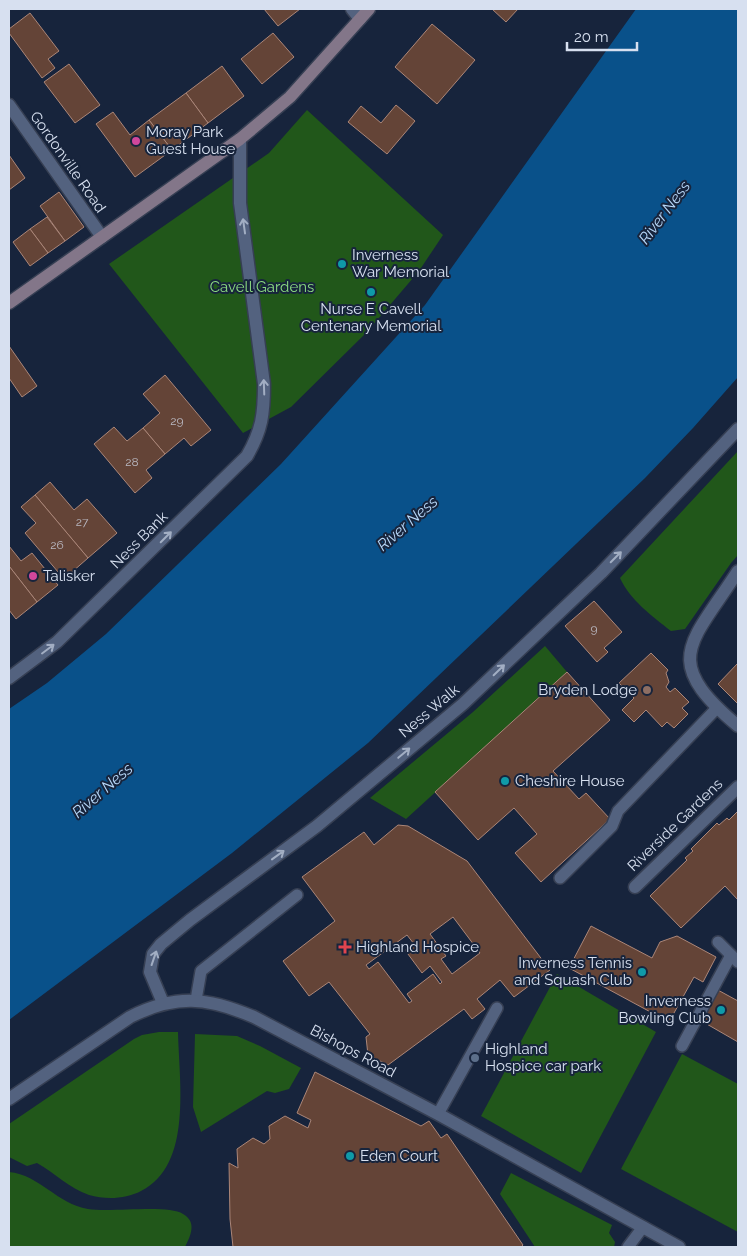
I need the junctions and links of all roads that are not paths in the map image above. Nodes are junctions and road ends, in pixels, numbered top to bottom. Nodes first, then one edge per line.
1 (369, 9) edge
2 (356, 14) edge
3 (9, 106) edge
4 (240, 139) junction
5 (102, 237) junction
6 (9, 303) edge
7 (738, 429) edge
8 (738, 571) edge
9 (9, 678) edge
10 (717, 708) junction
11 (738, 726) edge
12 (738, 786) edge
13 (560, 878) dead end
14 (636, 887) dead end
15 (297, 896) dead end
16 (718, 942) dead end
17 (735, 959) edge
18 (196, 1000) junction
19 (163, 1003) junction
20 (497, 1008) dead end
21 (682, 1046) dead end
22 (9, 1099) edge
23 (438, 1114) junction
24 (643, 1227) junction
25 (628, 1247) edge
26 (679, 1247) edge

1 - 2 main road
2 - 4 main road
3 - 5 street, Gordonville Road
4 - 5 main road
9 -> 4 street, Ness Bank
5 - 6 main road
19 -> 7 street, Ness Walk
8 - 10 street
10 - 11 street
10 - 13 lane
12 - 14 street, Riverside Gardens
15 - 18 lane
16 - 17 lane
17 - 21 lane
18 - 19 street, Bishops Road
18 - 23 street, Bishops Road
19 - 22 street, Bishops Road
20 - 23 lane
23 - 24 street, Bishops Road
24 - 25 lane
24 - 26 street, Bishops Road

